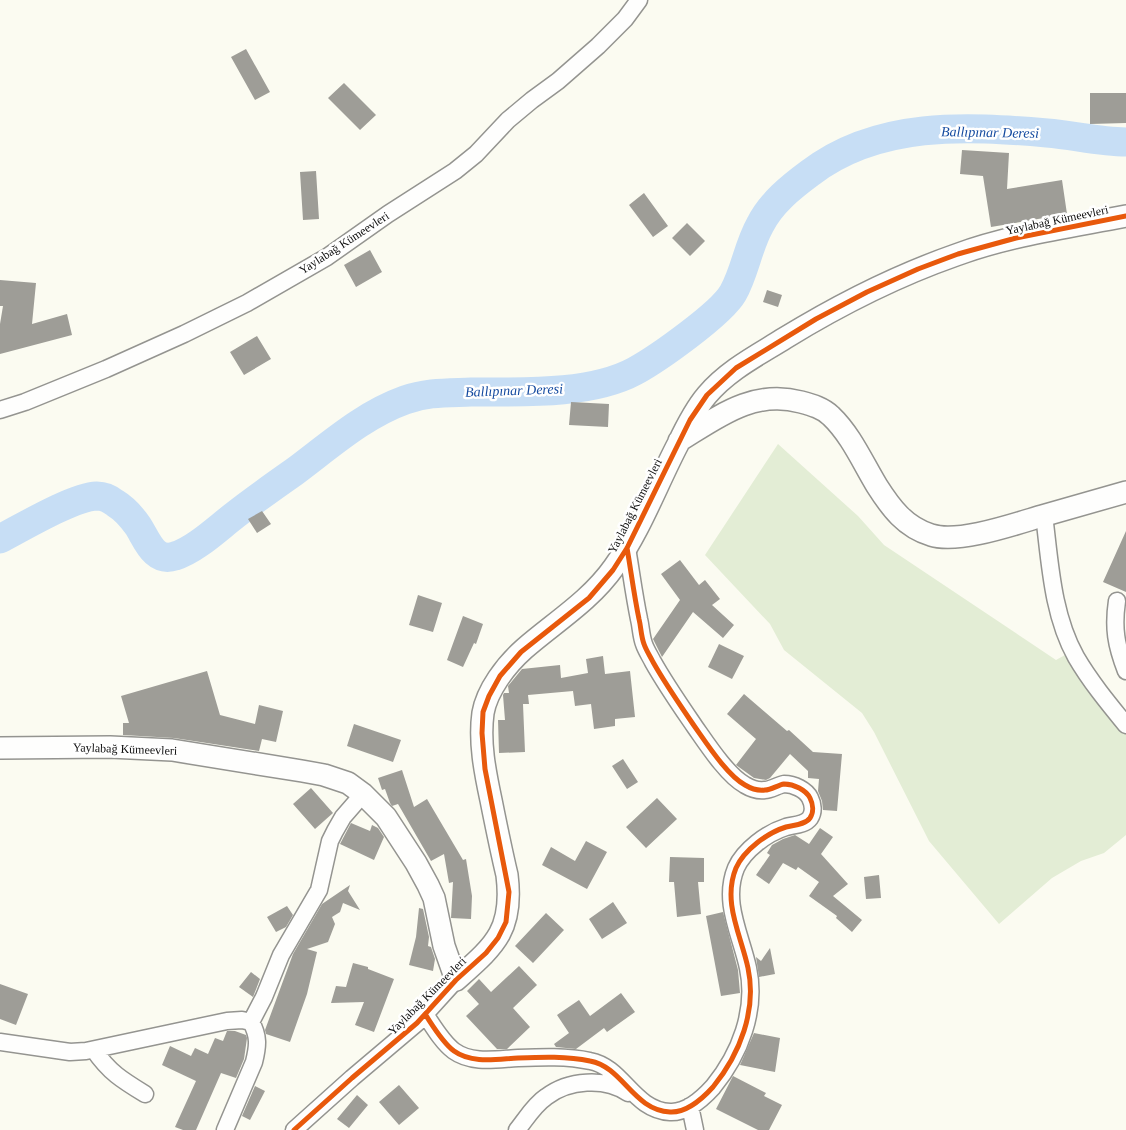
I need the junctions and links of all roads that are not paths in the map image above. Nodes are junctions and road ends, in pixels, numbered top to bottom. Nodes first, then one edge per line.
1 (639, 0) edge
2 (1126, 216) edge
3 (0, 410) edge
4 (679, 441) junction
5 (1126, 492) edge
6 (1044, 515) junction
7 (628, 548) junction
8 (1117, 601) dead end
9 (1126, 671) edge
10 (1126, 725) edge
11 (0, 748) edge
12 (363, 794) junction
13 (456, 980) junction
14 (425, 1014) junction
15 (251, 1022) junction
16 (0, 1042) edge
17 (94, 1050) junction
18 (145, 1094) dead end
19 (640, 1101) junction
20 (690, 1106) junction
21 (225, 1130) edge
22 (294, 1130) edge
23 (517, 1130) edge
24 (695, 1130) edge

1 - 3 street, Yaylabağ Kümeevleri
2 - 4 street, Yaylabağ Kümeevleri
4 - 6 street
4 - 7 street, Yaylabağ Kümeevleri
5 - 6 street
6 - 10 street
7 - 13 street, Yaylabağ Kümeevleri
7 - 20 street
8 - 9 street
11 - 12 street, Yaylabağ Kümeevleri
12 - 13 street, Yaylabağ Kümeevleri
12 - 15 street
13 - 14 street, Yaylabağ Kümeevleri
14 - 19 street
14 - 22 street, Yaylabağ Kümeevleri
15 - 17 street
15 - 21 street
16 - 17 street
17 - 18 street
19 - 20 street
19 - 23 street
20 - 24 street

